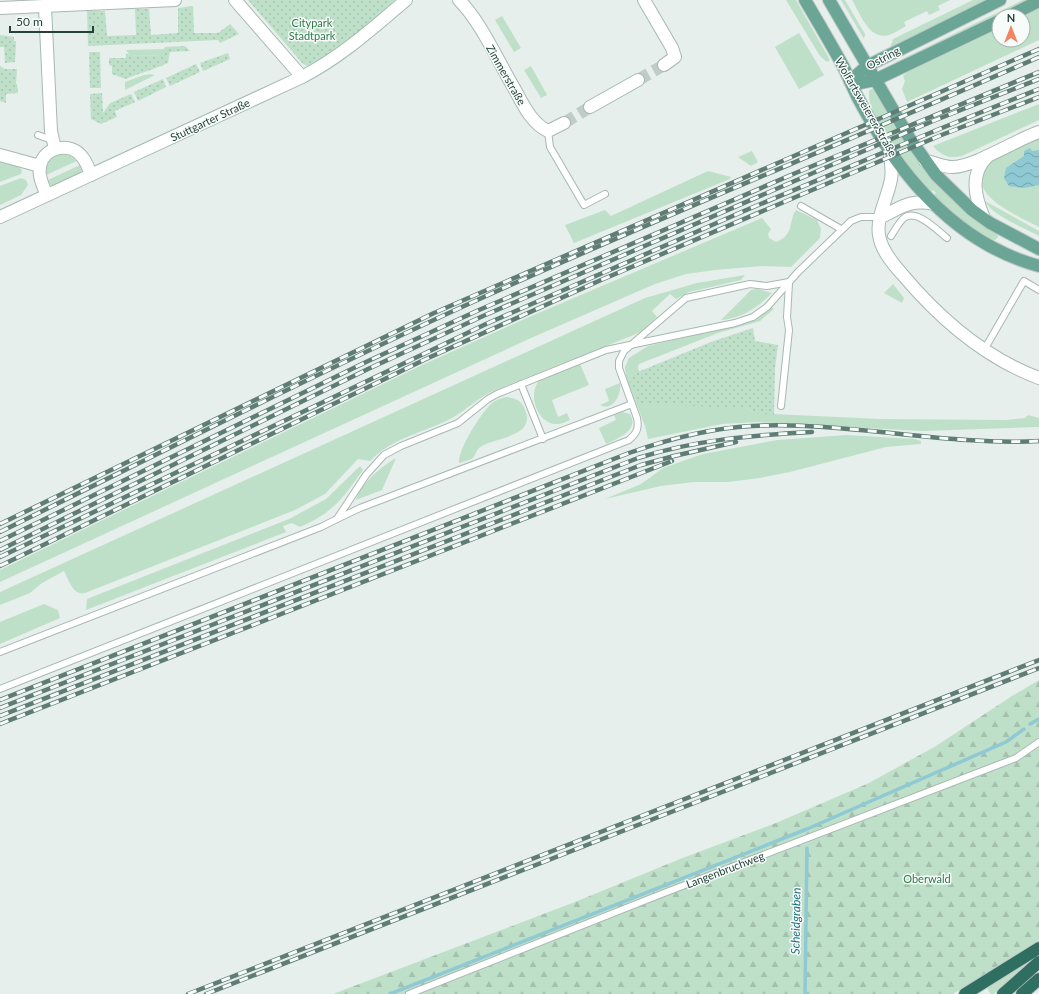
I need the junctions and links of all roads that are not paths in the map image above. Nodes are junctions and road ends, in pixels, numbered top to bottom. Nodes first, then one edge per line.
1 (174, 0) edge
2 (235, 0) edge
3 (406, 0) edge
4 (459, 0) edge
5 (644, 0) edge
6 (805, 0) edge
7 (829, 0) edge
8 (1000, 0) edge
9 (1039, 1) edge
10 (46, 7) junction
11 (0, 8) edge
12 (1025, 8) edge
13 (991, 25) edge
14 (664, 65) tunnel mouth
15 (867, 66) junction
16 (302, 78) junction
17 (638, 80) tunnel mouth
18 (875, 80) junction
19 (850, 81) junction
20 (590, 107) tunnel mouth
21 (564, 123) tunnel mouth
22 (548, 131) junction
23 (1039, 132) edge
24 (38, 135) dead end
25 (53, 144) junction
26 (889, 149) junction
27 (995, 151) junction
28 (0, 155) edge
29 (925, 160) junction
30 (40, 166) junction
31 (91, 175) junction
32 (605, 194) dead end
33 (47, 195) junction
34 (934, 204) junction
35 (802, 206) dead end
36 (0, 217) edge
37 (881, 217) junction
38 (984, 218) junction
39 (841, 229) junction
40 (891, 236) dead end
41 (947, 238) dead end
42 (1039, 249) edge
43 (1039, 266) edge
44 (789, 282) junction
45 (1039, 290) edge
46 (634, 344) junction
47 (984, 350) junction
48 (1039, 378) edge
49 (521, 384) junction
50 (632, 404) junction
51 (781, 406) dead end
52 (543, 439) junction
53 (337, 519) junction
54 (0, 652) edge
55 (0, 689) edge
56 (1039, 742) edge
57 (1039, 948) edge
58 (1039, 962) edge
59 (1039, 979) edge
60 (409, 994) edge
61 (965, 994) edge
62 (1003, 994) edge
63 (1022, 994) edge

1 - 10 street
2 - 16 street
3 - 16 street, Stuttgarter Straße
4 - 22 street, Zimmerstraße
5 - 14 street
6 - 19 main road, Wolfartsweierer Straße
7 - 15 main road, Wolfartsweierer Straße
8 - 15 main road, Ostring
9 - 12 main road
10 - 11 street
10 - 25 street
13 - 18 main road, Ostring
15 - 18 main road, Wolfartsweierer Straße
15 - 19 main road, Ostring
16 - 31 street, Stuttgarter Straße
17 - 20 street
18 - 19 main road, Ostring
18 - 29 main road, Wolfartsweierer Straße
19 - 26 main road, Wolfartsweierer Straße
21 - 22 street
22 - 32 lane
23 - 27 street
24 - 25 lane
25 - 30 street
25 - 31 street
26 - 34 main road, Wolfartsweierer Straße
26 - 37 street
27 - 29 street
27 - 38 street
28 - 30 street
29 - 38 main road, Wolfartsweierer Straße
30 - 33 street
31 - 33 street, Stuttgarter Straße
33 - 36 street, Stuttgarter Straße
34 - 37 street
34 - 43 main road, Wolfartsweierer Straße
35 - 39 lane
37 - 39 lane
37 - 47 street
38 - 42 main road, Wolfartsweierer Straße
39 - 44 lane
40 - 41 lane
44 - 46 lane
44 - 46 lane
44 - 51 lane
45 - 47 lane
46 - 49 lane
46 - 50 lane
47 - 48 street
49 - 52 lane
49 - 53 lane
50 - 52 lane
50 - 55 lane
52 - 53 lane
53 - 54 lane
56 - 60 lane, Langenbruchweg
57 - 61 highway
58 - 62 highway
59 - 63 highway

